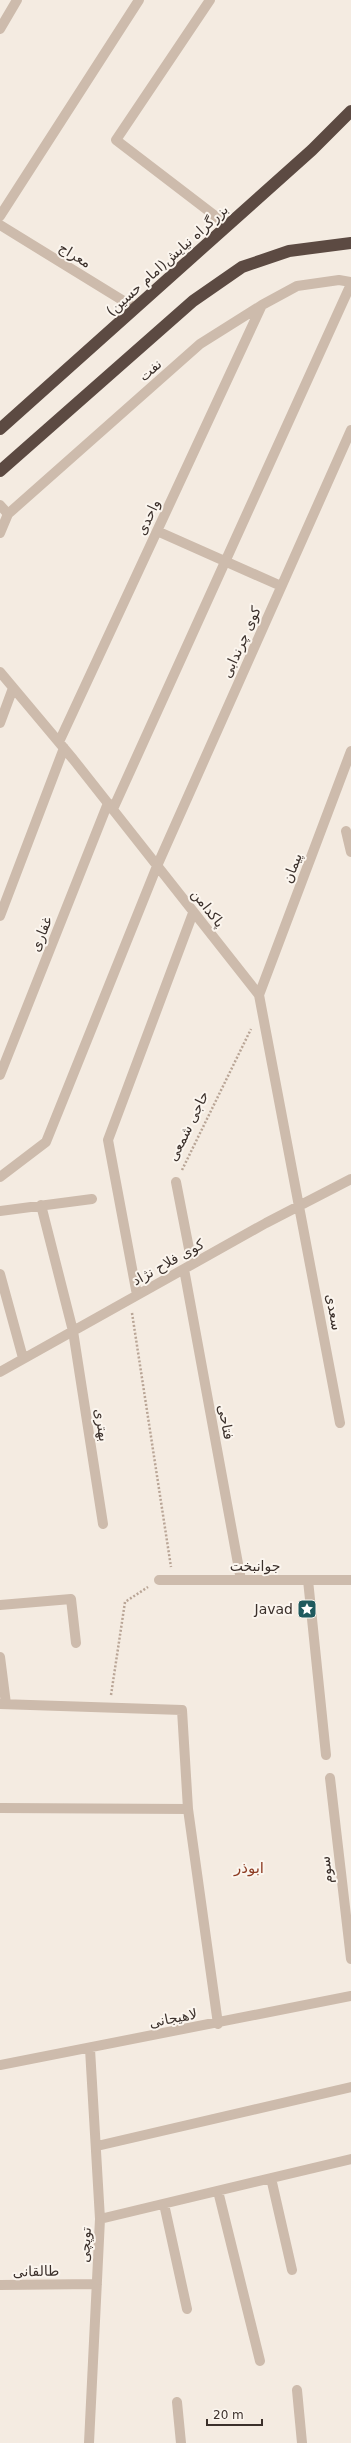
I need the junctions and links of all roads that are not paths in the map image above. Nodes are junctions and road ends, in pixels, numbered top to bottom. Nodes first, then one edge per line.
1 (17, 0) edge
2 (139, 0) edge
3 (210, 0) edge
4 (0, 29) edge
5 (351, 111) edge
6 (0, 216) edge
7 (0, 225) edge
8 (227, 225) junction
9 (351, 243) edge
10 (351, 283) edge
11 (262, 305) junction
12 (135, 308) junction
13 (0, 429) edge
14 (351, 430) edge
15 (0, 471) edge
16 (0, 505) edge
17 (8, 514) junction
18 (157, 530) junction
19 (0, 533) edge
20 (224, 562) junction
21 (282, 586) junction
22 (0, 672) edge
23 (13, 688) junction
24 (0, 723) edge
25 (62, 745) junction
26 (351, 751) edge
27 (110, 806) junction
28 (346, 831) dead end
29 (351, 852) edge
30 (157, 866) junction
31 (194, 913) junction
32 (0, 916) edge
33 (259, 996) junction
34 (0, 1075) edge
35 (0, 1177) edge
36 (351, 1179) edge
37 (176, 1182) road end
38 (92, 1199) dead end
39 (41, 1205) junction
40 (300, 1206) junction
41 (0, 1211) edge
42 (188, 1266) junction
43 (0, 1274) edge
44 (133, 1297) junction
45 (73, 1331) junction
46 (23, 1358) junction
47 (0, 1372) edge
48 (340, 1423) dead end
49 (103, 1524) dead end
50 (160, 1580) road end
51 (242, 1580) junction
52 (308, 1580) junction
53 (351, 1580) edge
54 (0, 1605) edge
55 (76, 1643) dead end
56 (0, 1657) edge
57 (3, 1704) edge
58 (326, 1755) dead end
59 (330, 1778) dead end
60 (0, 1808) edge
61 (188, 1809) junction
62 (351, 1959) edge
63 (351, 1996) edge
64 (218, 2024) junction
65 (90, 2049) junction
66 (0, 2066) edge
67 (351, 2087) edge
68 (98, 2146) junction
69 (351, 2159) edge
70 (272, 2178) junction
71 (218, 2191) junction
72 (164, 2204) junction
73 (100, 2219) junction
74 (292, 2270) dead end
75 (97, 2284) junction
76 (0, 2285) edge
77 (187, 2309) dead end
78 (260, 2361) dead end
79 (296, 2390) dead end
80 (177, 2402) dead end
81 (87, 2442) edge
82 (181, 2443) edge
83 (302, 2443) edge

1 - 4 street
2 - 6 street
3 - 8 street
5 - 8 highway, بزرگراه نیایش(امام حسین)
7 - 12 street, معراج
8 - 12 highway, بزرگراه نیایش(امام حسین)
9 - 15 highway
10 - 11 street, نفت
10 - 20 street, غفاری
11 - 17 street, نفت
11 - 18 street, واحدی
12 - 13 highway, بزرگراه نیایش(امام حسین)
14 - 21 street, کوی چرندابی
16 - 17 street
17 - 19 street, نفت
18 - 20 street
18 - 25 street, واحدی
20 - 21 street
20 - 27 street, غفاری
21 - 30 street, کوی چرندابی
22 - 23 street, پاکدامن
23 - 24 street
23 - 25 street, پاکدامن
25 - 27 street, پاکدامن
25 - 32 street, واحدی
26 - 33 street, پیمان
27 - 30 street, پاکدامن
27 - 34 street, غفاری
28 - 29 street
30 - 31 street, پاکدامن
30 - 35 street, کوی چرندابی
31 - 33 street, پاکدامن
31 - 44 street
33 - 40 street, پاکدامن
36 - 40 street, کوی فلاح نژاد
37 - 42 street, حاجی شمعی
38 - 39 street
39 - 41 street
39 - 45 street, بهتری
40 - 42 street, کوی فلاح نژاد
40 - 48 street, سعدی
42 - 44 street, کوی فلاح نژاد
42 - 51 street, فتاحی
43 - 46 street
44 - 45 street, کوی فلاح نژاد
45 - 46 street, کوی فلاح نژاد
45 - 49 street, بهتری
46 - 47 street, کوی فلاح نژاد
50 - 51 street, جوانبخت
51 - 52 street, جوانبخت
52 - 53 street, جوانبخت
52 - 58 street
54 - 55 street
56 - 57 street
57 - 61 street
59 - 62 street, سوم
60 - 61 street
61 - 64 street
63 - 64 street, لاهیجانی
64 - 65 street, لاهیجانی
65 - 66 street, لاهیجانی
65 - 68 street, توپچی
67 - 68 street
68 - 73 street, توپچی
69 - 70 street
70 - 71 street
70 - 74 street
71 - 72 street
71 - 78 street
72 - 73 street
72 - 77 street
73 - 75 street, توپچی
75 - 76 street, طالقانی
75 - 81 street, توپچی
79 - 83 street
80 - 82 street

